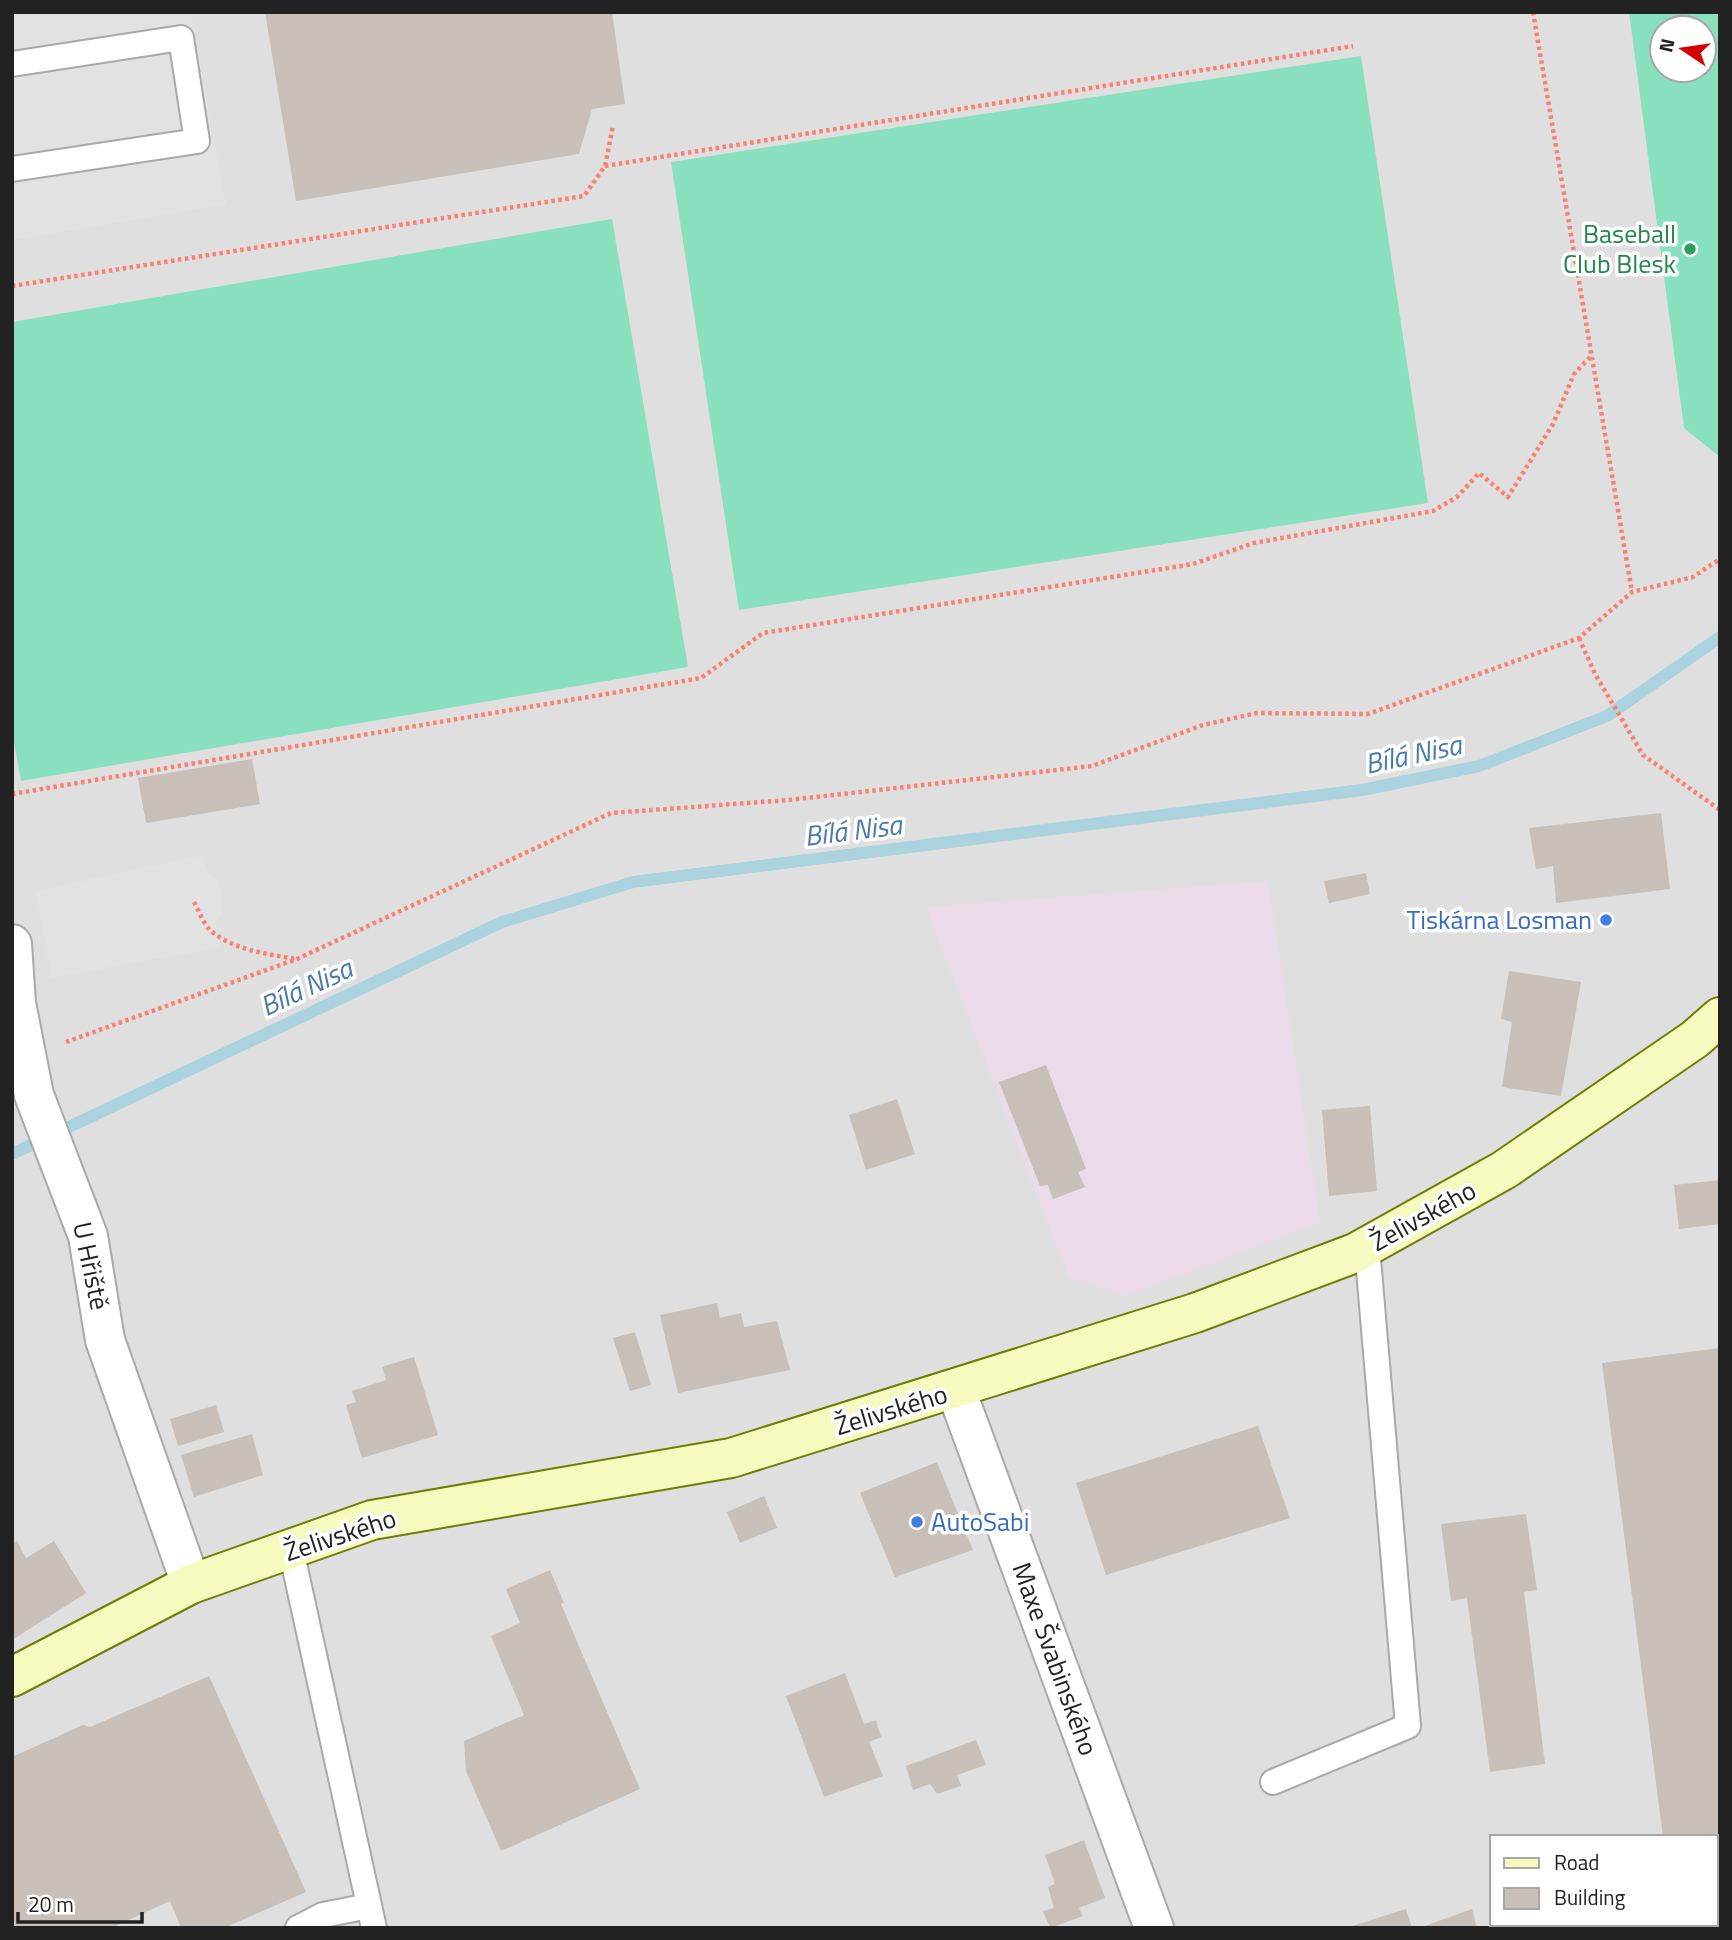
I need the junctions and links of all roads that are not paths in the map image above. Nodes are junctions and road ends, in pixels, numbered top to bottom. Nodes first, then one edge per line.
1 (12, 64) edge
2 (12, 169) edge
3 (12, 944) edge
4 (1720, 1017) edge
5 (1367, 1247) junction
6 (956, 1390) junction
7 (291, 1550) junction
8 (191, 1584) junction
9 (12, 1677) edge
10 (1273, 1782) dead end
11 (371, 1917) edge
12 (298, 1928) edge
13 (1154, 1928) edge

1 - 2 lane
3 - 8 street, U Hřiště
4 - 5 street, Želivského
5 - 6 street, Želivského
5 - 10 lane
6 - 7 street, Želivského
6 - 13 street, Maxe Švabinského
7 - 8 street, Želivského
7 - 11 lane
8 - 9 street, Želivského
11 - 12 lane

